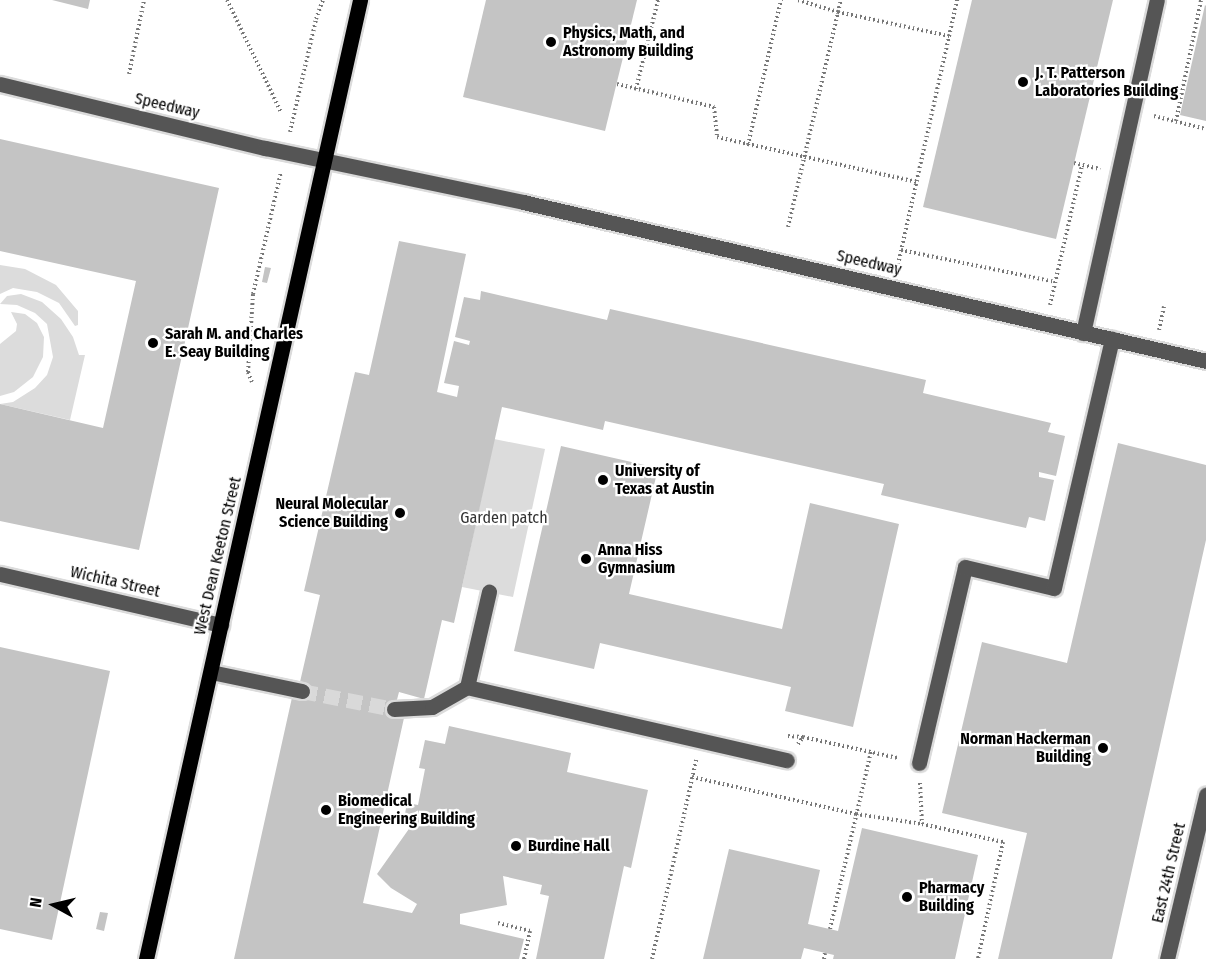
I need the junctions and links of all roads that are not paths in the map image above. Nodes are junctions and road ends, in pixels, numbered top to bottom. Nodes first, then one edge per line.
1 (1157, 0) edge
2 (361, 4) edge
3 (0, 84) edge
4 (326, 161) junction
5 (1083, 333) junction
6 (1112, 339) junction
7 (1206, 361) edge
8 (0, 574) edge
9 (489, 592) dead end
10 (221, 625) junction
11 (211, 672) junction
12 (467, 687) junction
13 (302, 691) tunnel mouth
14 (394, 709) tunnel mouth
15 (788, 760) dead end
16 (919, 763) road end
17 (1206, 795) edge
18 (146, 959) edge
19 (1167, 959) edge

1 - 5 street
2 - 4 main road, West Dean Keeton Street
3 - 4 street, Speedway
4 - 5 street, Speedway
4 - 10 main road, West Dean Keeton Street
5 - 6 street, Speedway
6 - 7 street, Speedway
6 - 16 street
8 - 10 street, Wichita Street
9 - 12 street
10 - 11 main road, West Dean Keeton Street
11 - 13 street
11 - 18 main road, West Dean Keeton Street
12 - 14 street
12 - 15 street
17 - 19 street, East 24th Street

